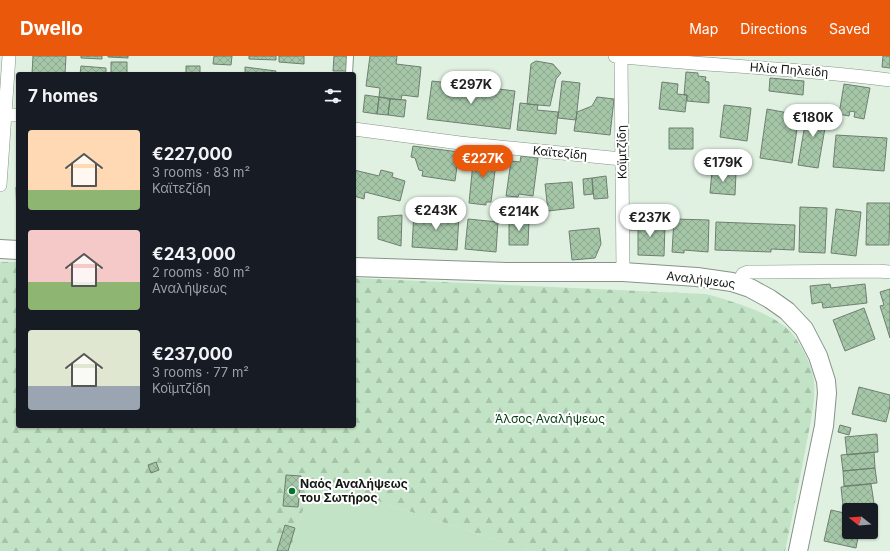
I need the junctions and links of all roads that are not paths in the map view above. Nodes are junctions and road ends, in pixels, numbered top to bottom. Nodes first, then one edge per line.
1 (9, 56) edge
2 (350, 56) edge
3 (618, 56) edge
4 (349, 72) edge
5 (890, 80) edge
6 (4, 115) junction
7 (16, 115) edge
8 (356, 129) edge
9 (622, 158) junction
10 (0, 165) edge
11 (0, 185) edge
12 (0, 249) edge
13 (16, 250) edge
14 (356, 267) edge
15 (624, 272) junction
16 (890, 272) edge
17 (738, 284) junction
18 (798, 551) edge

1 - 6 street
2 - 4 lane
3 - 5 street, Ηλία Πηλείδη
3 - 9 street, Κοϊμτζίδη
6 - 7 street
6 - 10 street
8 - 9 street, Καϊτεζίδη
9 - 15 street, Κοϊμτζίδη
10 - 11 street
12 - 13 street
14 - 15 street, Αναλήψεως
15 - 17 street, Αναλήψεως
16 - 17 street
17 - 18 street, Αναλήψεως

